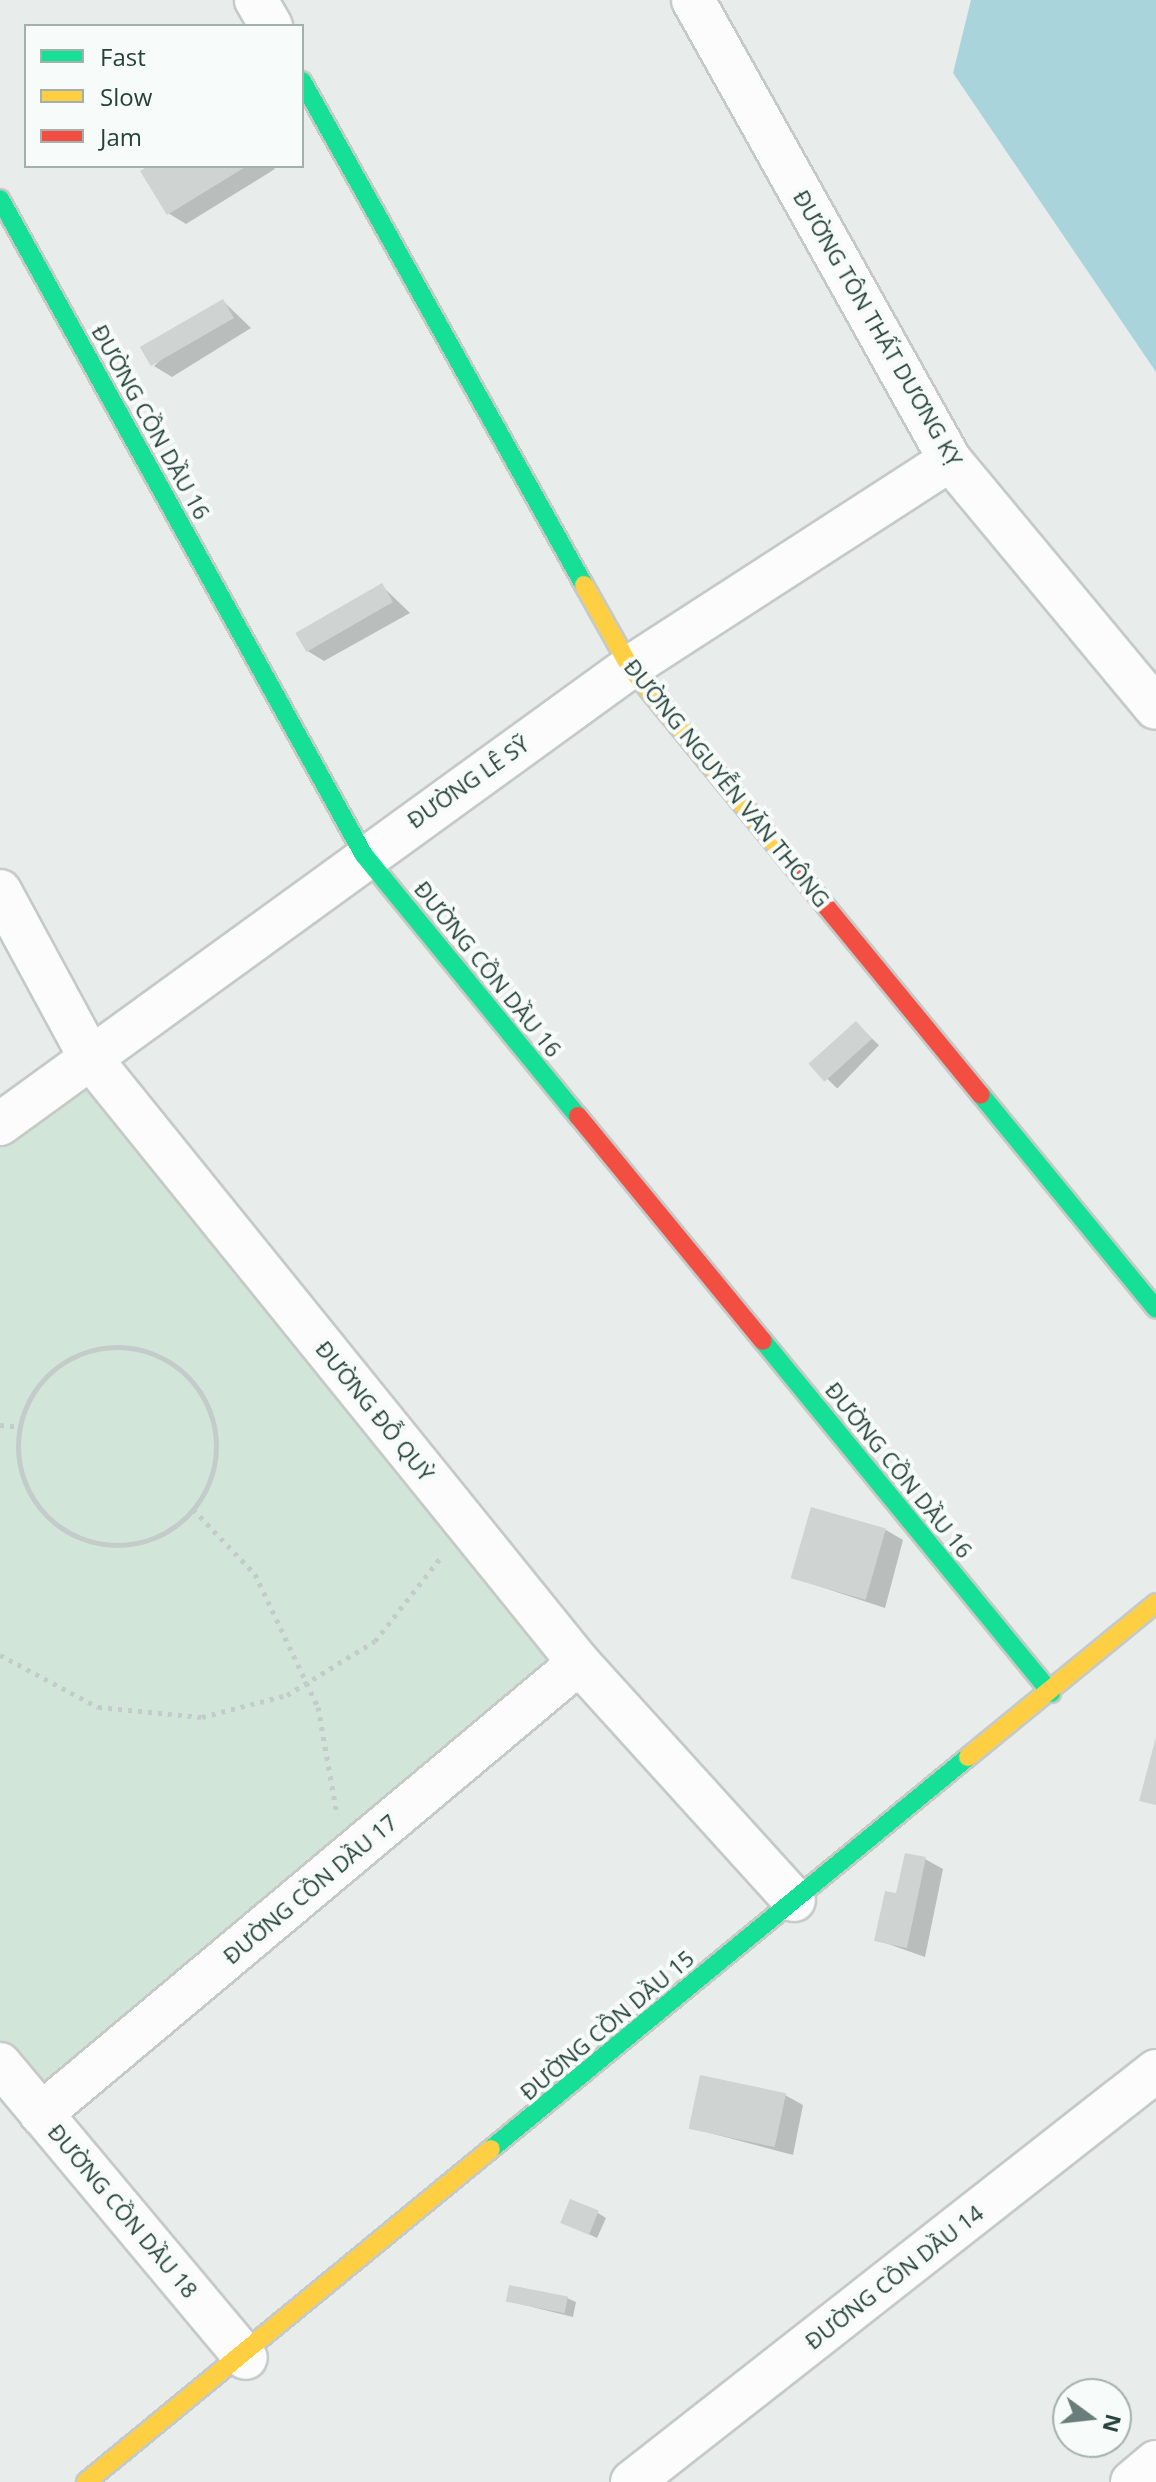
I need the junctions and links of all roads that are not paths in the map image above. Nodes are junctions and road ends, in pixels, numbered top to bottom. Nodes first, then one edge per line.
1 (256, 0) edge
2 (693, 0) edge
3 (270, 24) edge
4 (304, 85) edge
5 (0, 199) edge
6 (950, 460) junction
7 (630, 667) junction
8 (1156, 708) edge
9 (364, 855) junction
10 (0, 891) edge
11 (91, 1059) junction
12 (0, 1124) edge
13 (1156, 1309) edge
14 (1156, 1603) edge
15 (579, 1663) junction
16 (1051, 1693) junction
17 (794, 1900) junction
18 (0, 2064) edge
19 (1156, 2071) edge
20 (41, 2114) junction
21 (246, 2358) junction
22 (1156, 2462) edge
23 (86, 2482) edge
24 (632, 2482) edge
25 (1132, 2482) edge

1 - 3 street
2 - 6 street, ĐƯỜNG TÔN THẤT DƯƠNG KỴ
4 - 7 street, ĐƯỜNG NGUYỄN VĂN THÔNG
5 - 9 street, ĐƯỜNG CỒN DẦU 16
6 - 7 street, ĐƯỜNG LÊ SỸ
6 - 8 street, ĐƯỜNG TÔN THẤT DƯƠNG KỴ
7 - 9 street, ĐƯỜNG LÊ SỸ
7 - 13 street, ĐƯỜNG NGUYỄN VĂN THÔNG
9 - 11 street, ĐƯỜNG LÊ SỸ
9 - 16 street, ĐƯỜNG CỒN DẦU 16
10 - 11 street, ĐƯỜNG ĐỖ QUỲ
11 - 12 street, ĐƯỜNG LÊ SỸ
11 - 15 street, ĐƯỜNG ĐỖ QUỲ
14 - 16 street, ĐƯỜNG CỒN DẦU 15
15 - 17 street, ĐƯỜNG ĐỖ QUỲ
15 - 20 street, ĐƯỜNG CỒN DẦU 17
16 - 17 street, ĐƯỜNG CỒN DẦU 15
17 - 21 street, ĐƯỜNG CỒN DẦU 15
18 - 20 street, ĐƯỜNG CỒN DẦU 18
19 - 24 street, ĐƯỜNG CỒN DẦU 14
20 - 21 street, ĐƯỜNG CỒN DẦU 18
21 - 23 street, ĐƯỜNG CỒN DẦU 15
22 - 25 street

